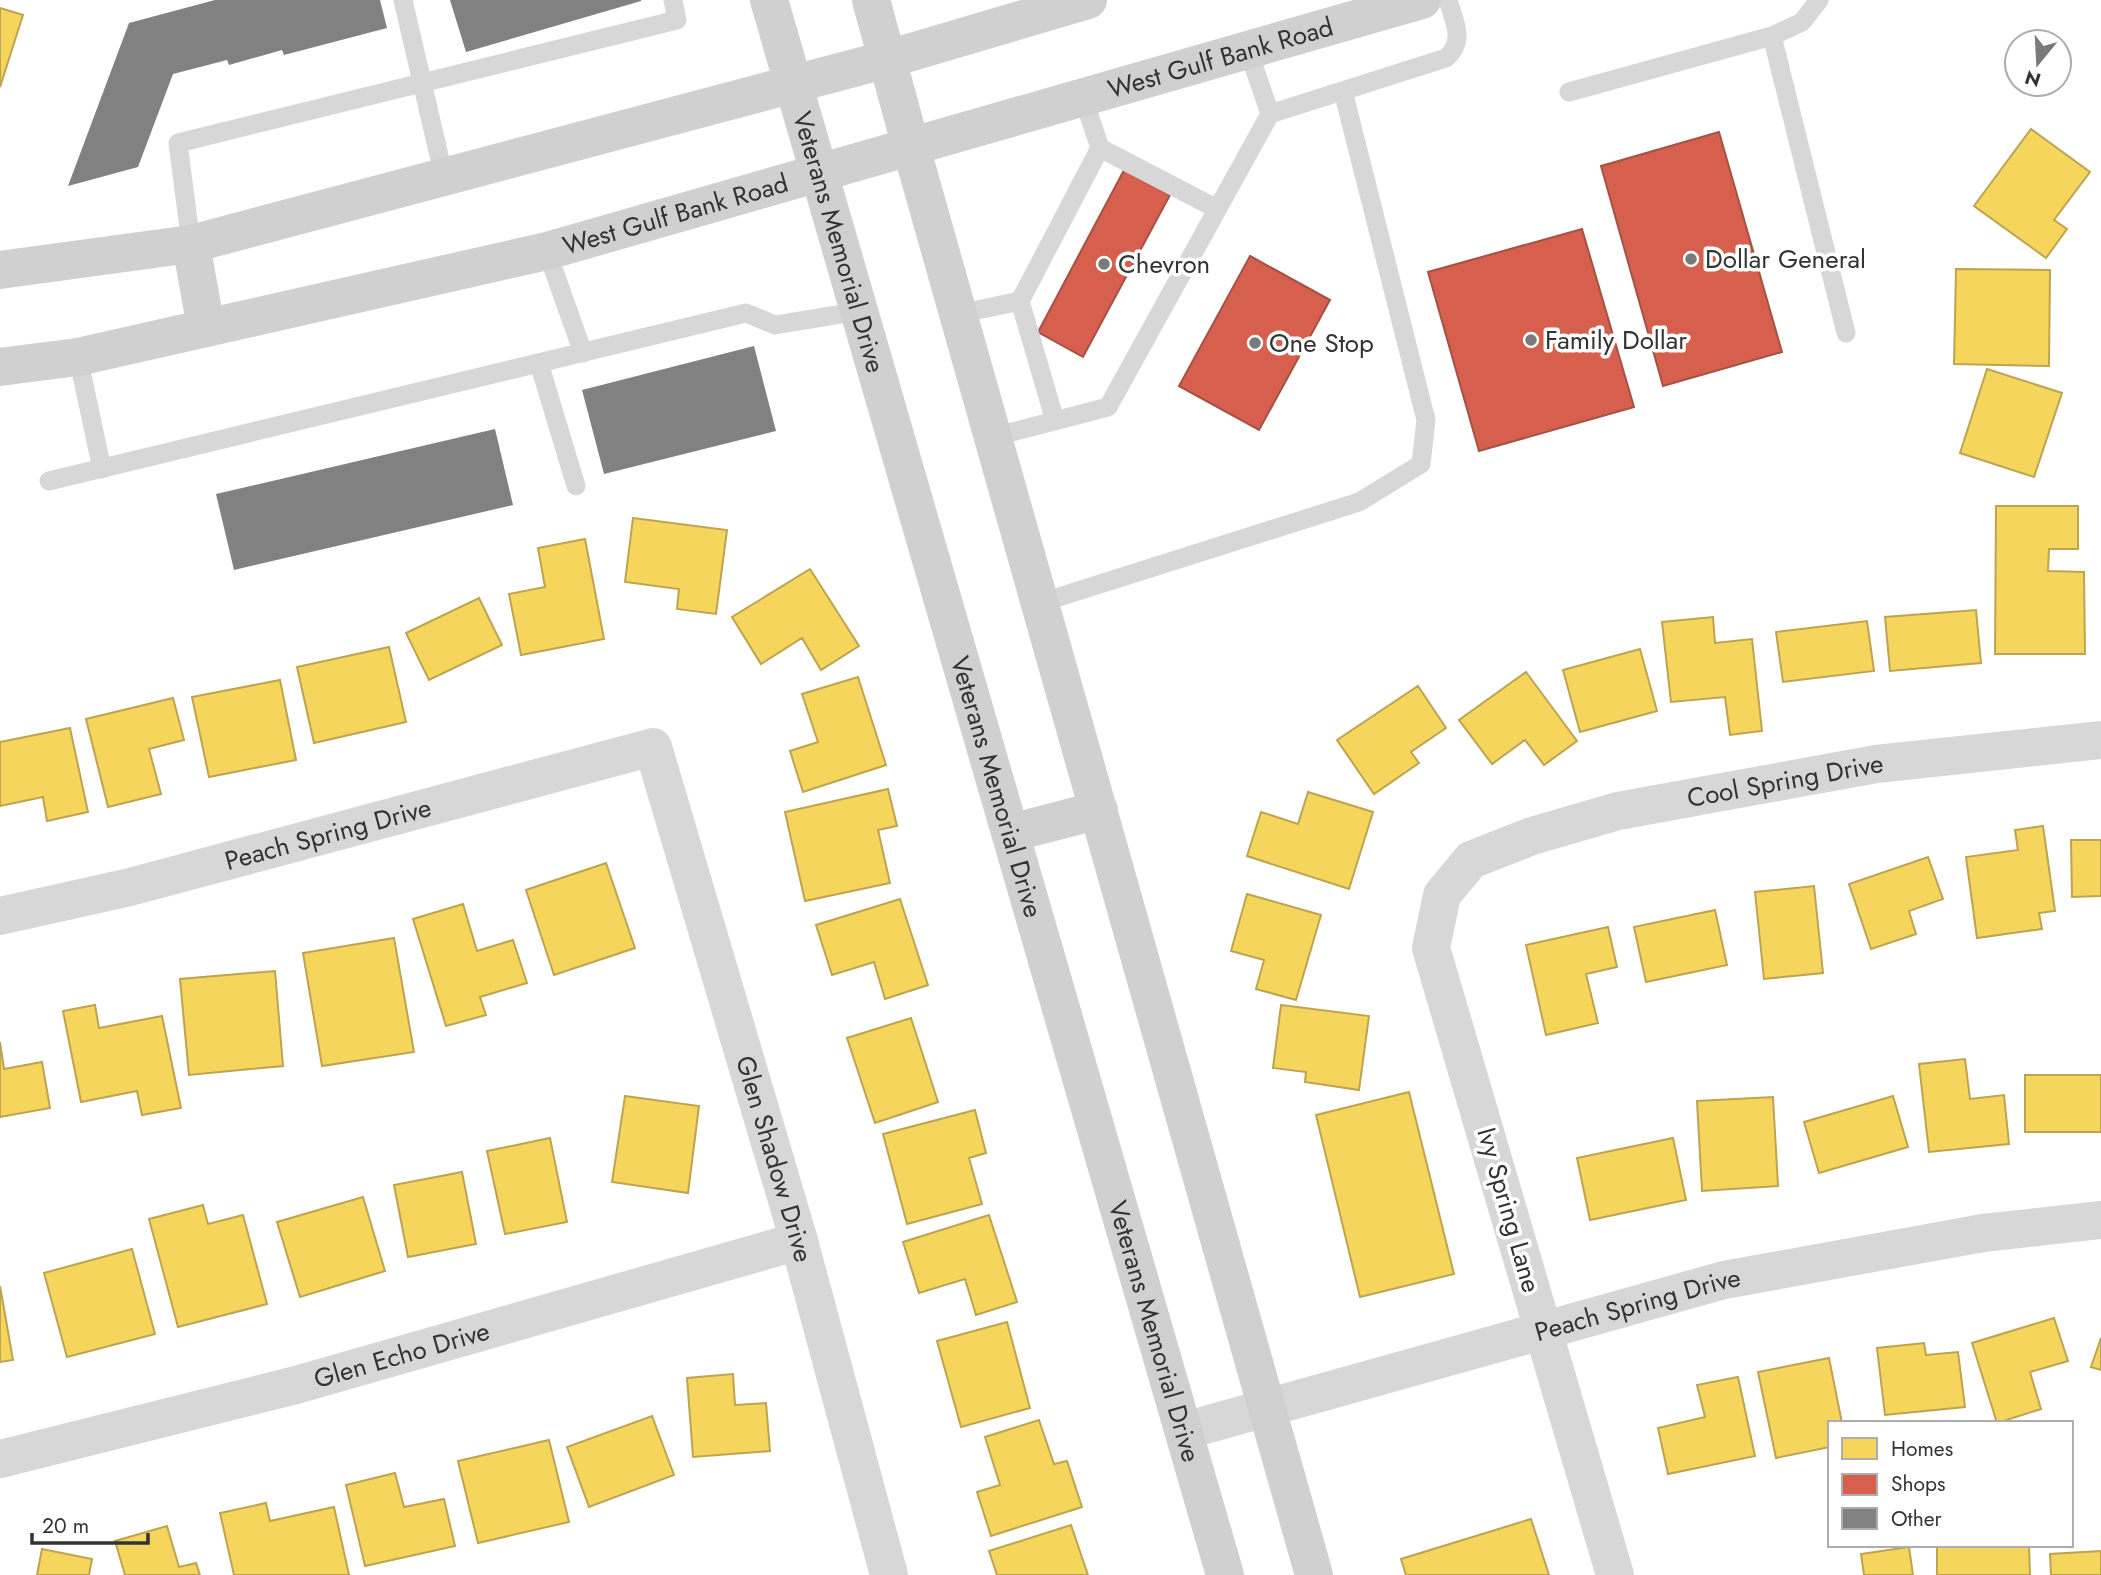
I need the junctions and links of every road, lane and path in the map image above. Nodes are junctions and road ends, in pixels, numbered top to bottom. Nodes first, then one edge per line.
1 (404, 0) edge
2 (673, 0) edge
3 (769, 0) edge
4 (871, 0) edge
5 (1088, 0) edge
6 (1422, 0) edge
7 (1448, 0) edge
8 (1819, 0) edge
9 (1772, 36) junction
10 (1248, 50) junction
11 (888, 59) junction
12 (423, 82) junction
13 (793, 85) junction
14 (1343, 91) junction
15 (1569, 92) dead end
16 (1083, 97) junction
17 (1270, 114) junction
18 (911, 147) junction
19 (1100, 148) junction
20 (820, 174) junction
21 (444, 177) junction
22 (1217, 209) junction
23 (191, 244) junction
24 (547, 251) junction
25 (0, 270) edge
26 (1020, 301) junction
27 (860, 311) junction
28 (958, 314) junction
29 (206, 328) junction
30 (1846, 333) dead end
31 (583, 353) junction
32 (78, 357) junction
33 (539, 363) junction
34 (0, 367) edge
35 (1055, 421) junction
36 (993, 437) junction
37 (102, 469) junction
38 (49, 481) dead end
39 (576, 486) dead end
40 (1040, 603) junction
41 (2101, 740) edge
42 (653, 747) joint
43 (1099, 810) junction
44 (1011, 833) junction
45 (1478, 857) joint
46 (0, 916) edge
47 (2101, 1220) edge
48 (799, 1241) junction
49 (1544, 1330) junction
50 (1268, 1408) junction
51 (1184, 1431) junction
52 (0, 1459) edge
53 (889, 1575) edge
54 (1225, 1575) edge
55 (1314, 1575) edge
56 (1615, 1575) edge

1 - 12 lane
2 - 12 lane
3 - 13 main road, Veterans Memorial Drive
4 - 11 main road
5 - 11 main road
6 - 10 main road, West Gulf Bank Road
7 - 14 lane
8 - 9 lane
9 - 15 lane
9 - 30 lane
10 - 16 main road, West Gulf Bank Road
10 - 17 lane
11 - 13 main road
11 - 18 main road
12 - 21 lane
12 - 23 lane
13 - 20 main road, Veterans Memorial Drive
13 - 21 main road
14 - 17 lane
14 - 40 lane
16 - 18 main road, West Gulf Bank Road
16 - 19 lane
17 - 22 lane
18 - 20 main road, West Gulf Bank Road
18 - 28 main road
19 - 22 lane
19 - 26 lane
20 - 24 main road, West Gulf Bank Road
20 - 27 main road, Veterans Memorial Drive
21 - 23 main road
22 - 35 lane
23 - 25 main road
23 - 29 main road
24 - 29 main road, West Gulf Bank Road
24 - 31 lane
26 - 28 lane
26 - 35 lane
27 - 31 lane
27 - 44 main road, Veterans Memorial Drive
28 - 36 main road
29 - 32 main road, West Gulf Bank Road
31 - 33 lane
32 - 34 main road, West Gulf Bank Road
32 - 37 lane
33 - 37 lane
33 - 39 lane
35 - 36 lane
36 - 40 main road
37 - 38 lane
40 - 43 main road
41 - 45 street, Cool Spring Drive
42 - 46 street, Peach Spring Drive
42 - 48 street, Glen Shadow Drive
43 - 44 main road
43 - 50 main road
44 - 51 main road, Veterans Memorial Drive
45 - 49 street, Ivy Spring Lane
47 - 49 street, Peach Spring Drive
48 - 52 street, Glen Echo Drive
48 - 53 street, Glen Shadow Drive
49 - 50 street, Peach Spring Drive
49 - 56 street, Ivy Spring Lane
50 - 51 street, Peach Spring Drive
50 - 55 main road
51 - 54 main road, Veterans Memorial Drive

